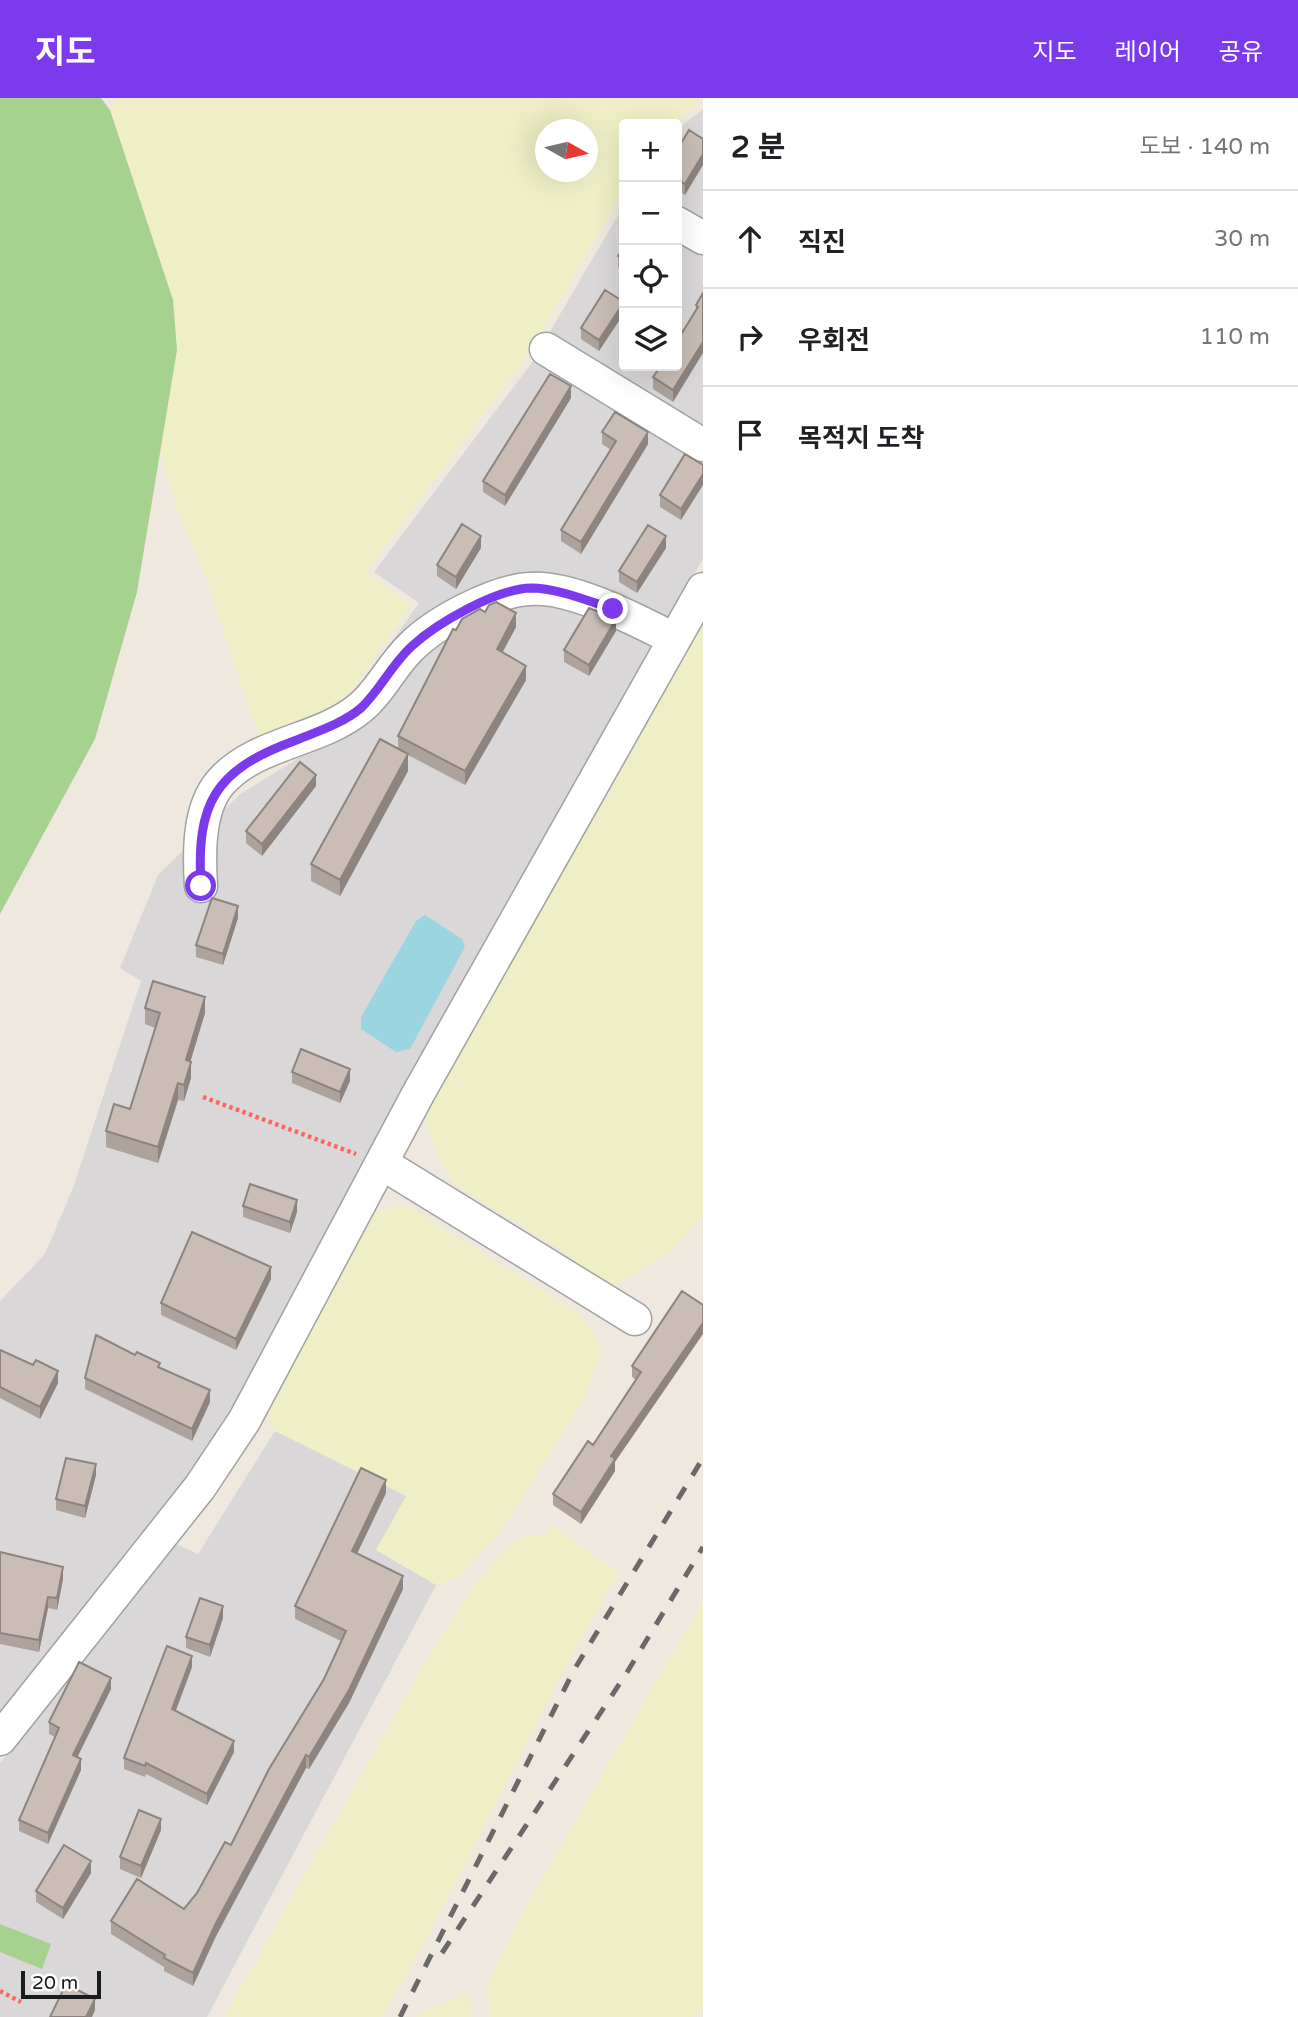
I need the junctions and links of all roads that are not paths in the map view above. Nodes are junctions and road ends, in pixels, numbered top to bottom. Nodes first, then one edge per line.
1 (682, 226) edge
2 (703, 238) edge
3 (547, 349) dead end
4 (703, 445) edge
5 (703, 589) edge
6 (674, 639) junction
7 (201, 886) dead end
8 (383, 1164) junction
9 (635, 1319) dead end
10 (0, 1739) edge

1 - 2 street
3 - 4 street
5 - 6 street
6 - 7 street
6 - 8 street
8 - 9 street
8 - 10 street

